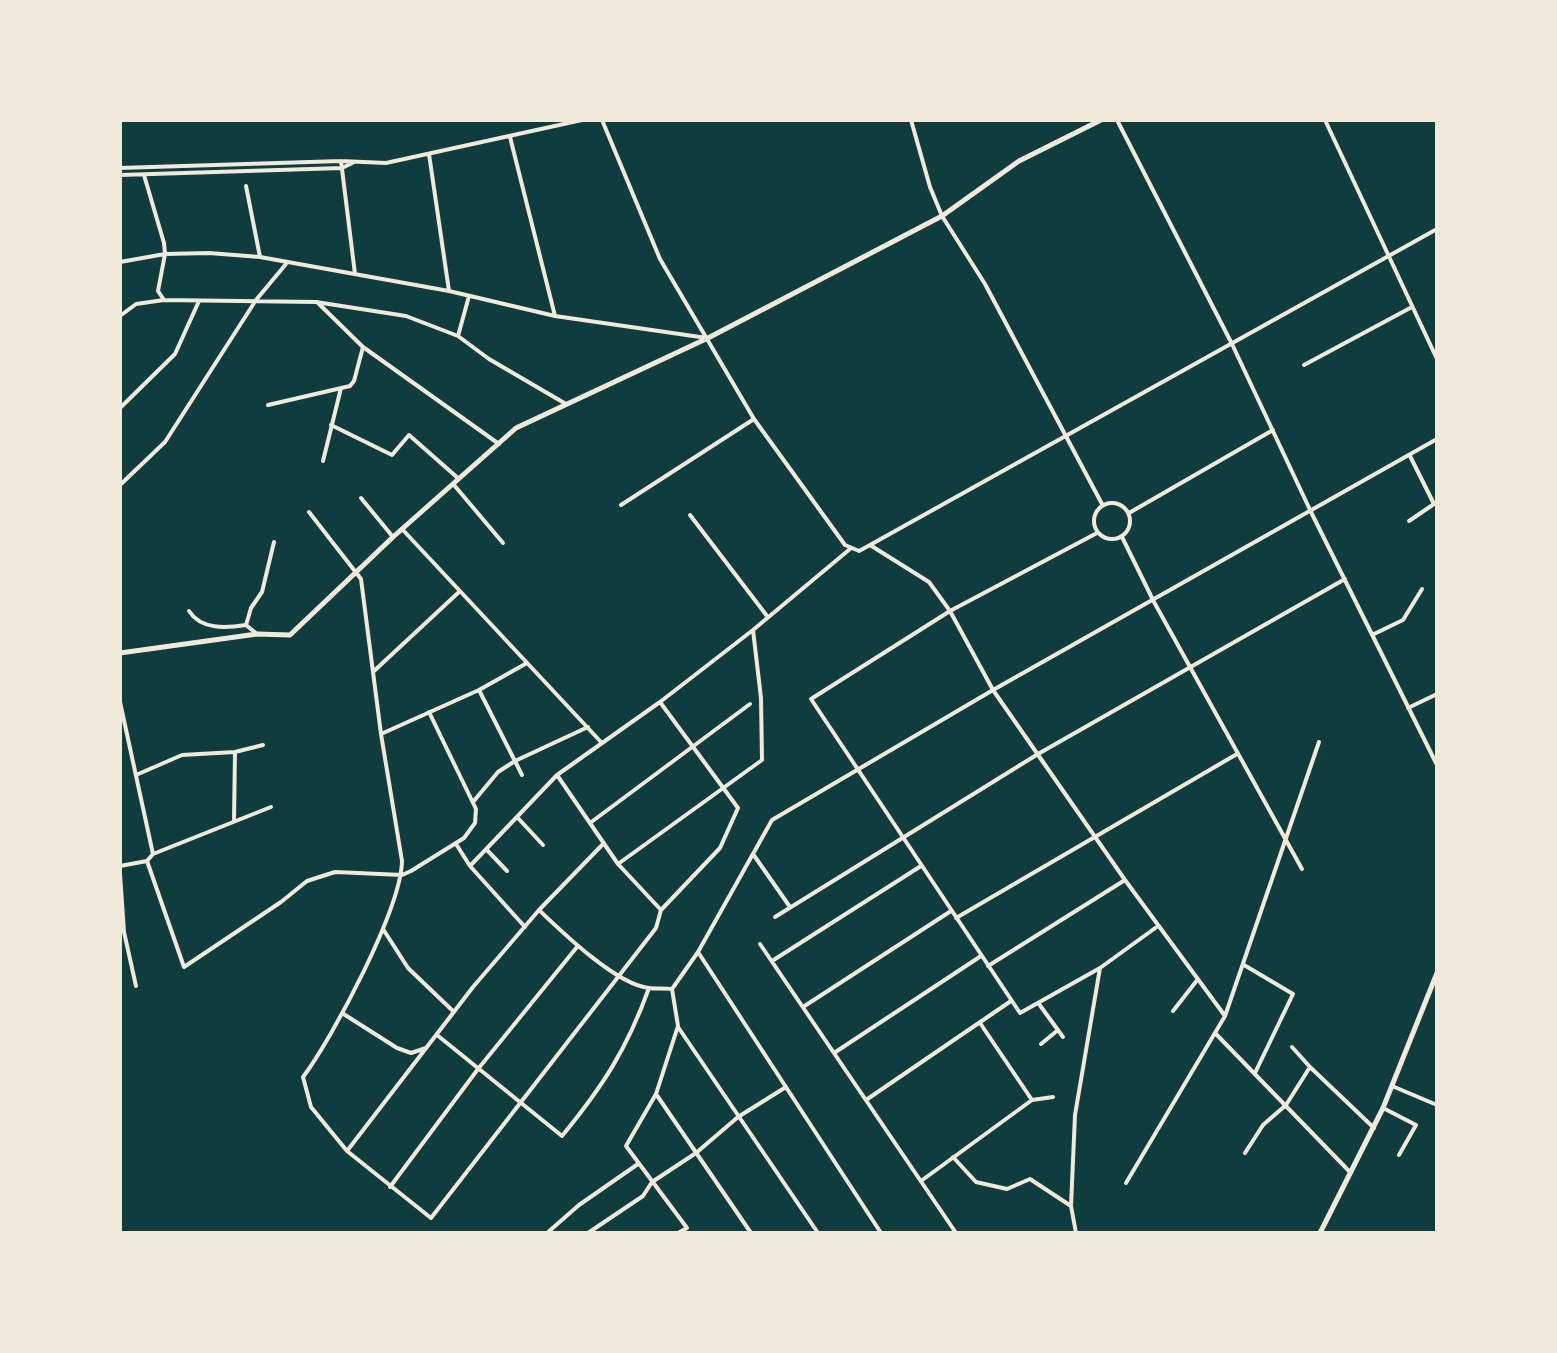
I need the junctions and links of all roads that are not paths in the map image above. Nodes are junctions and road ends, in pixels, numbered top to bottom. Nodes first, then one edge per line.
1 (582, 120) edge
2 (602, 120) edge
3 (911, 120) edge
4 (1101, 120) edge
5 (1117, 120) edge
6 (1325, 120) edge
7 (510, 137) junction
8 (429, 154) junction
9 (341, 161) junction
10 (355, 162) junction
11 (120, 168) edge
12 (342, 168) junction
13 (120, 175) edge
14 (144, 175) junction
15 (246, 186) dead end
16 (942, 216) junction
17 (1437, 230) edge
18 (165, 254) junction
19 (260, 257) junction
20 (1390, 257) junction
21 (120, 262) edge
22 (286, 264) junction
23 (355, 274) junction
24 (449, 291) junction
25 (469, 296) junction
26 (164, 300) junction
27 (256, 300) junction
28 (199, 301) junction
29 (316, 302) junction
30 (1412, 307) junction
31 (120, 316) edge
32 (555, 316) junction
33 (458, 336) junction
34 (708, 338) junction
35 (1232, 344) junction
36 (363, 347) junction
37 (1437, 359) edge
38 (1304, 365) dead end
39 (341, 388) junction
40 (268, 405) dead end
41 (566, 405) junction
42 (120, 408) edge
43 (754, 419) junction
44 (331, 425) junction
45 (1273, 430) junction
46 (1064, 438) junction
47 (1437, 440) edge
48 (500, 444) junction
49 (1410, 456) junction
50 (323, 461) dead end
51 (460, 480) junction
52 (120, 485) edge
53 (454, 485) junction
54 (361, 498) dead end
55 (1102, 504) junction
56 (621, 505) dead end
57 (309, 512) dead end
58 (1311, 512) junction
59 (1129, 513) junction
60 (690, 515) dead end
61 (1408, 521) dead end
62 (401, 529) junction
63 (1097, 533) junction
64 (393, 537) junction
65 (1122, 537) junction
66 (274, 542) dead end
67 (503, 543) dead end
68 (870, 545) junction
69 (850, 549) junction
70 (355, 572) junction
71 (1345, 579) junction
72 (1422, 589) dead end
73 (459, 592) junction
74 (1155, 602) junction
75 (189, 611) dead end
76 (950, 611) junction
77 (767, 616) junction
78 (246, 625) junction
79 (753, 630) junction
80 (257, 634) junction
81 (1372, 635) junction
82 (120, 653) edge
83 (526, 663) junction
84 (1191, 668) junction
85 (374, 672) junction
86 (479, 690) junction
87 (993, 690) junction
88 (1437, 694) edge
89 (120, 702) edge
90 (660, 702) junction
91 (750, 704) dead end
92 (1408, 708) junction
93 (429, 712) junction
94 (588, 728) junction
95 (381, 734) junction
96 (601, 742) junction
97 (1319, 742) dead end
98 (263, 745) dead end
99 (692, 746) junction
100 (235, 752) junction
101 (1038, 754) junction
102 (1237, 754) junction
103 (515, 761) junction
104 (1437, 765) edge
105 (858, 770) junction
106 (136, 774) junction
107 (522, 775) dead end
108 (557, 775) junction
109 (722, 788) junction
110 (472, 802) junction
111 (271, 807) dead end
112 (517, 817) junction
113 (234, 821) junction
114 (590, 823) junction
115 (1096, 836) junction
116 (902, 838) junction
117 (1285, 841) junction
118 (604, 843) junction
119 (456, 844) junction
120 (543, 845) dead end
121 (486, 849) junction
122 (153, 854) junction
123 (753, 854) junction
124 (147, 861) junction
125 (618, 864) junction
126 (470, 866) junction
127 (921, 866) junction
128 (120, 867) edge
129 (1302, 869) dead end
130 (507, 871) dead end
131 (120, 874) edge
132 (402, 875) junction
133 (1125, 880) junction
134 (790, 907) junction
135 (540, 910) junction
136 (661, 910) junction
137 (951, 911) junction
138 (775, 916) dead end
139 (956, 918) junction
140 (1158, 926) junction
141 (525, 927) junction
142 (383, 928) junction
143 (122, 934) edge
144 (760, 944) dead end
145 (578, 947) junction
146 (698, 952) junction
147 (981, 956) junction
148 (772, 961) junction
149 (1244, 965) junction
150 (987, 966) junction
151 (1100, 968) junction
152 (1437, 973) edge
153 (619, 975) junction
154 (1198, 979) junction
155 (136, 986) dead end
156 (652, 988) junction
157 (670, 988) junction
158 (1011, 1001) junction
159 (1039, 1004) junction
160 (803, 1007) junction
161 (1173, 1011) dead end
162 (454, 1012) junction
163 (342, 1013) junction
164 (1225, 1016) junction
165 (980, 1023) junction
166 (678, 1026) junction
167 (1058, 1030) junction
168 (1215, 1033) junction
169 (437, 1035) junction
170 (1063, 1037) dead end
171 (1041, 1044) dead end
172 (427, 1047) junction
173 (1292, 1047) dead end
174 (834, 1053) junction
175 (1310, 1067) junction
176 (478, 1069) junction
177 (1255, 1073) junction
178 (1391, 1085) junction
179 (786, 1087) junction
180 (656, 1094) junction
181 (1053, 1097) dead end
182 (866, 1100) junction
183 (1032, 1100) junction
184 (519, 1101) junction
185 (1286, 1105) junction
186 (1437, 1105) edge
187 (1383, 1108) junction
188 (738, 1117) junction
189 (1374, 1128) junction
190 (347, 1150) junction
191 (696, 1153) junction
192 (1245, 1153) dead end
193 (1399, 1155) dead end
194 (953, 1157) junction
195 (638, 1164) junction
196 (1349, 1172) junction
197 (921, 1181) junction
198 (652, 1182) junction
199 (1126, 1183) dead end
200 (390, 1187) junction
201 (1071, 1206) junction
202 (547, 1233) edge
203 (588, 1233) edge
204 (678, 1233) edge
205 (751, 1233) edge
206 (818, 1233) edge
207 (881, 1233) edge
208 (956, 1233) edge
209 (1076, 1233) edge
210 (1320, 1233) edge

1 - 7 street
2 - 34 street
3 - 16 street
4 - 16 street
5 - 35 street
6 - 20 street
7 - 8 street
7 - 32 street
8 - 10 street
8 - 24 street
9 - 10 street
9 - 11 street
9 - 12 street
10 - 12 street
12 - 14 street
12 - 23 street
13 - 14 street
14 - 18 street
15 - 19 street
16 - 34 street
16 - 46 street
17 - 20 street
18 - 19 street
18 - 21 street
18 - 26 street
19 - 22 street
20 - 30 street
20 - 35 street
22 - 23 street
22 - 27 street
23 - 24 street
24 - 25 street
25 - 32 street
25 - 33 street
26 - 28 street
26 - 31 street
27 - 28 street
27 - 29 street
27 - 52 street
28 - 42 street
29 - 33 street
29 - 36 street
30 - 37 street
30 - 38 street
32 - 34 street
33 - 41 street
34 - 41 street
34 - 43 street
35 - 45 street
35 - 46 street
36 - 39 street
36 - 48 street
39 - 40 street
39 - 44 street
41 - 48 street
43 - 56 street
43 - 69 street
44 - 50 street
44 - 51 street
45 - 58 street
45 - 59 street
46 - 55 street
46 - 68 street
47 - 49 street
48 - 51 street
49 - 58 street
49 - 61 street
51 - 53 street
53 - 62 street
53 - 67 street
54 - 64 street
55 - 59 street
55 - 63 street
57 - 70 street
58 - 71 street
58 - 74 street
59 - 65 street
60 - 77 street
62 - 64 street
62 - 73 street
63 - 65 street
63 - 76 street
64 - 70 street
65 - 74 street
66 - 78 street
68 - 69 street
68 - 76 street
69 - 77 street
70 - 80 street
70 - 85 street
71 - 81 street
71 - 84 street
72 - 81 street
73 - 83 street
73 - 85 street
74 - 84 street
74 - 87 street
75 - 78 street
76 - 87 street
76 - 105 street
77 - 79 street
78 - 80 street
79 - 90 street
79 - 109 street
80 - 82 street
81 - 92 street
83 - 86 street
83 - 94 street
84 - 101 street
84 - 102 street
85 - 95 street
86 - 93 street
86 - 103 street
87 - 101 street
87 - 105 street
88 - 92 street
89 - 106 street
90 - 96 street
90 - 99 street
91 - 99 street
92 - 104 street
93 - 95 street
93 - 110 street
94 - 96 street
94 - 103 street
95 - 132 street
96 - 108 street
97 - 117 street
98 - 100 street
99 - 109 street
99 - 114 street
100 - 106 street
100 - 113 street
101 - 115 street
101 - 116 street
102 - 115 street
102 - 117 street
103 - 107 street
103 - 110 street
105 - 116 street
105 - 123 street
106 - 122 street
108 - 112 street
108 - 114 street
109 - 125 street
109 - 136 street
110 - 119 street
111 - 113 street
112 - 120 street
112 - 121 street
113 - 122 street
114 - 118 street
115 - 133 street
115 - 139 street
116 - 127 street
116 - 134 street
117 - 129 street
117 - 149 street
118 - 125 street
118 - 135 street
119 - 126 street
119 - 132 street
121 - 126 street
121 - 130 street
122 - 124 street
123 - 134 street
123 - 146 street
124 - 128 street
124 - 132 street
125 - 136 street
126 - 141 street
127 - 137 street
127 - 148 street
131 - 143 street
132 - 142 street
133 - 140 street
133 - 150 street
134 - 138 street
135 - 141 street
135 - 145 street
136 - 153 street
137 - 139 street
137 - 160 street
139 - 147 street
140 - 151 street
140 - 154 street
141 - 162 street
142 - 162 street
142 - 163 street
143 - 155 street
144 - 148 street
145 - 153 street
145 - 176 street
146 - 157 street
146 - 179 street
147 - 150 street
147 - 174 street
148 - 160 street
149 - 164 street
149 - 177 street
150 - 158 street
151 - 159 street
151 - 201 street
152 - 178 street
153 - 156 street
153 - 184 street
154 - 161 street
154 - 164 street
156 - 157 street
156 - 184 street
157 - 166 street
158 - 159 street
158 - 165 street
159 - 167 street
160 - 174 street
162 - 169 street
163 - 172 street
163 - 190 street
164 - 168 street
165 - 182 street
165 - 183 street
166 - 180 street
166 - 188 street
167 - 170 street
167 - 171 street
168 - 177 street
168 - 199 street
169 - 172 street
169 - 176 street
172 - 190 street
173 - 175 street
174 - 182 street
175 - 185 street
175 - 189 street
176 - 184 street
176 - 200 street
177 - 185 street
178 - 186 street
178 - 187 street
179 - 188 street
179 - 207 street
180 - 191 street
180 - 195 street
181 - 183 street
182 - 197 street
183 - 194 street
184 - 200 street
185 - 192 street
185 - 196 street
187 - 189 street
187 - 193 street
188 - 191 street
188 - 206 street
189 - 196 street
190 - 200 street
191 - 198 street
191 - 205 street
194 - 197 street
194 - 201 street
195 - 198 street
195 - 202 street
196 - 210 street
197 - 208 street
198 - 203 street
198 - 204 street
201 - 209 street

